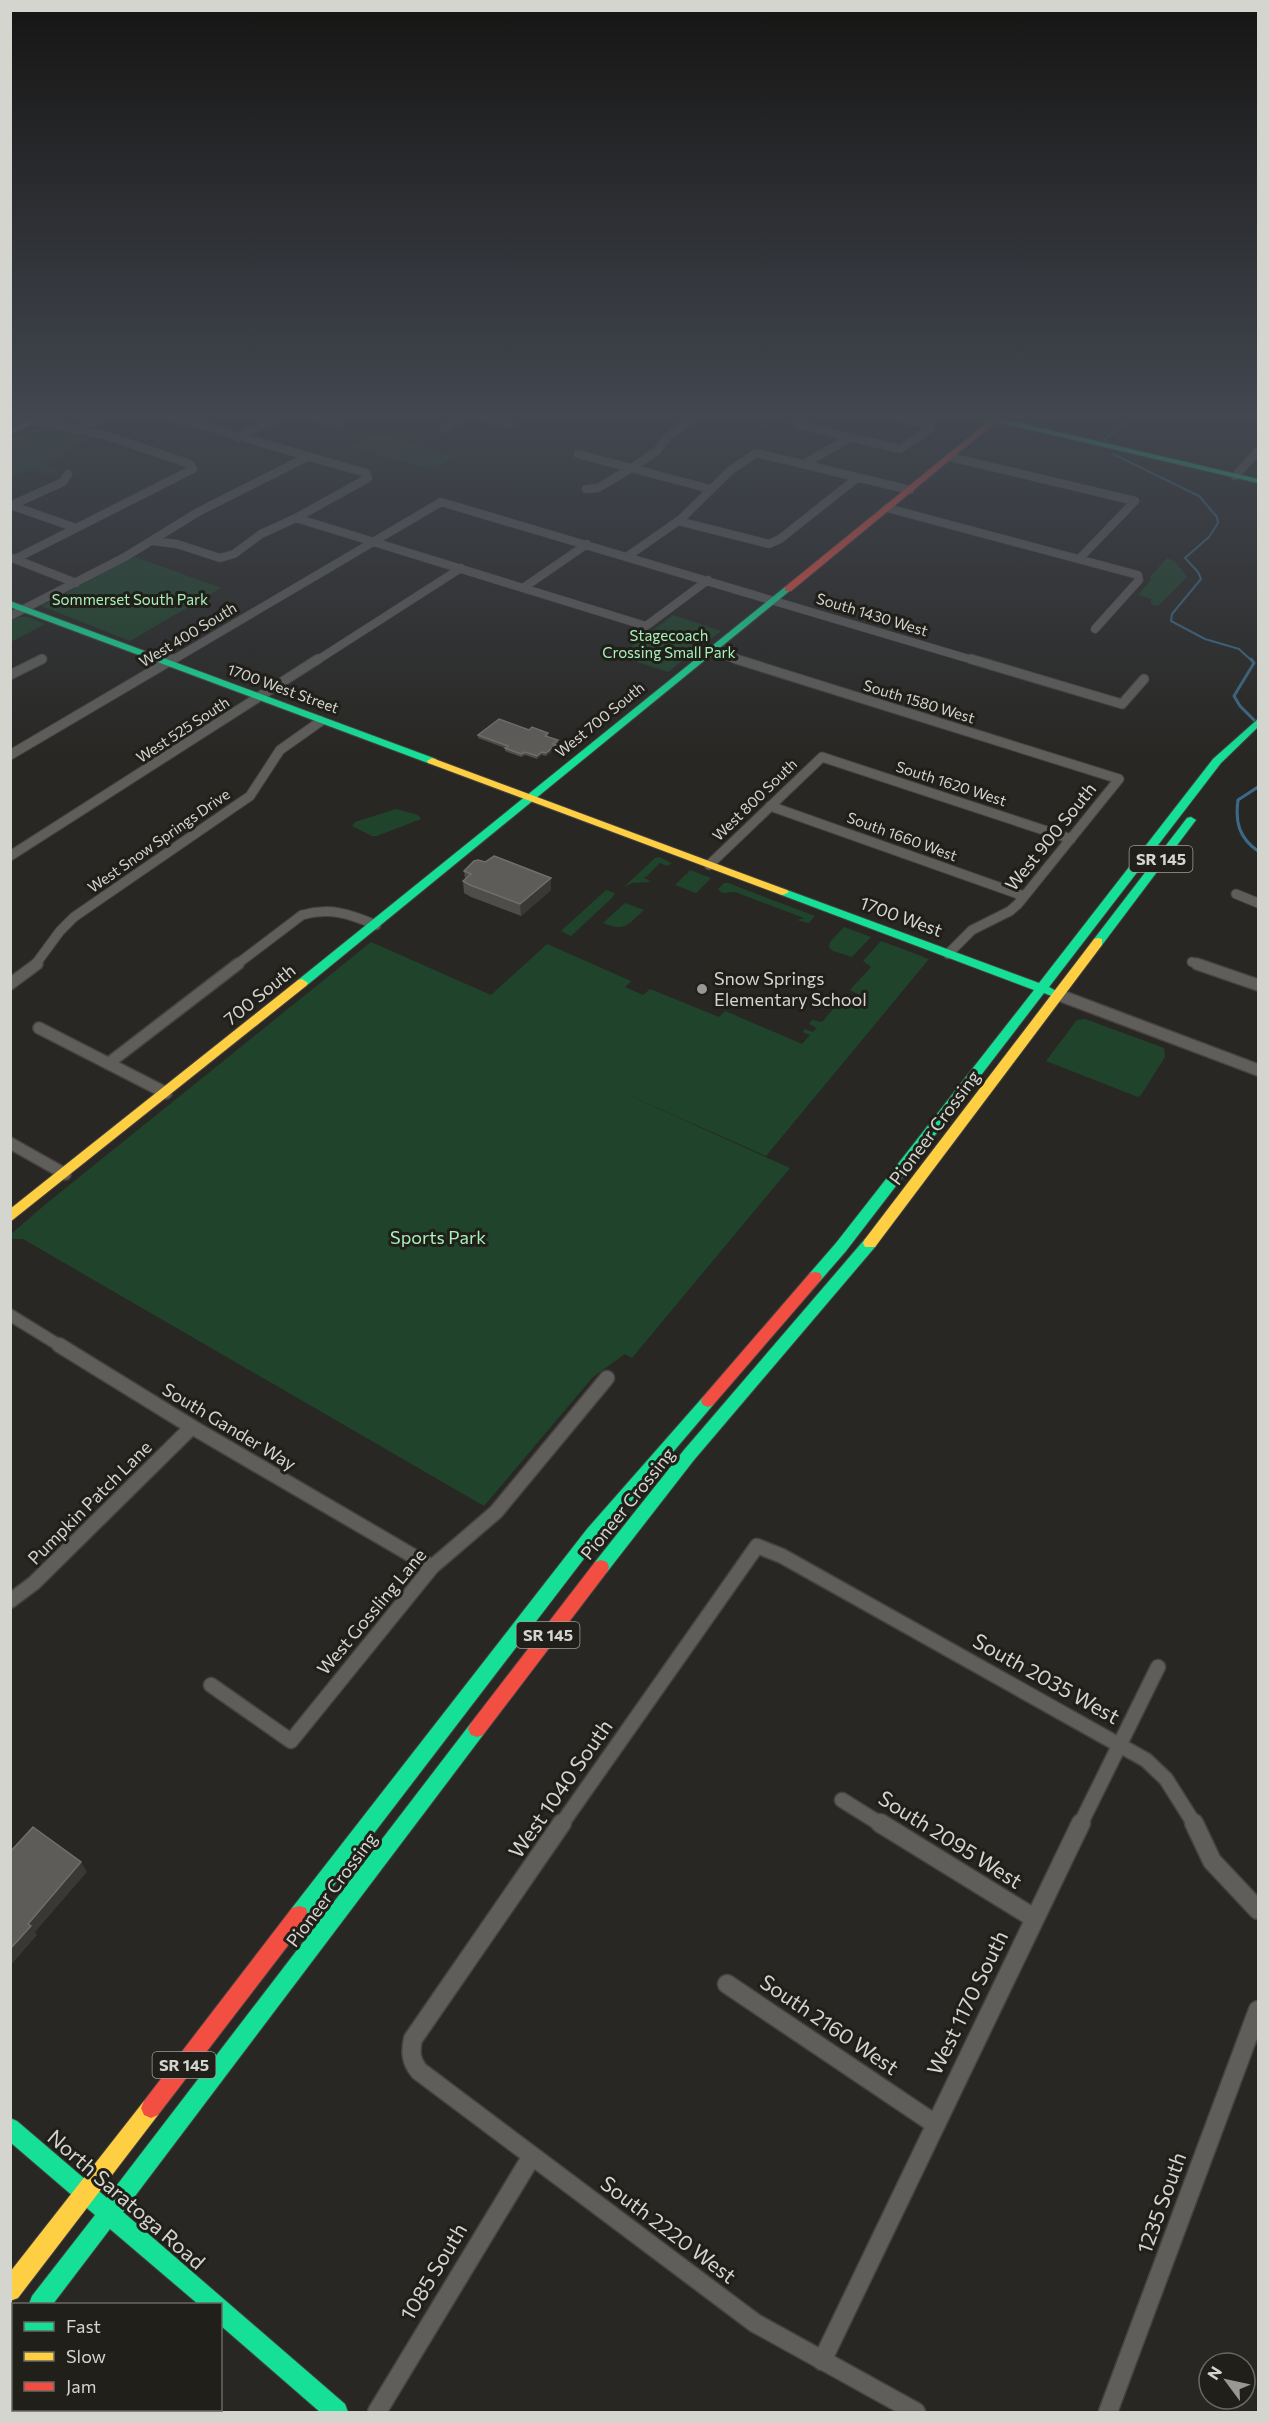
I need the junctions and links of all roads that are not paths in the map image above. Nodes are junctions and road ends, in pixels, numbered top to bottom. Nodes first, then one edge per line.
1 (72, 530) edge
2 (170, 530) edge
3 (270, 530) edge
4 (334, 530) edge
5 (392, 530) edge
6 (539, 530) edge
7 (665, 530) edge
8 (714, 530) edge
9 (791, 530) edge
10 (860, 530) edge
11 (972, 530) edge
12 (1107, 530) edge
13 (153, 541) junction
14 (371, 542) junction
15 (587, 544) junction
16 (628, 556) junction
17 (13, 558) edge
18 (1080, 558) junction
19 (461, 568) junction
20 (708, 580) junction
21 (76, 583) junction
22 (523, 588) junction
23 (774, 600) junction
24 (17, 606) edge
25 (10, 616) edge
26 (1095, 629) dead end
27 (710, 651) junction
28 (42, 659) dead end
29 (167, 663) junction
30 (10, 675) edge
31 (1144, 679) dead end
32 (259, 698) junction
33 (321, 721) junction
34 (1257, 728) edge
35 (10, 755) edge
36 (822, 757) joint
37 (1233, 765) dead end
38 (1119, 779) joint
39 (531, 799) junction
40 (770, 806) junction
41 (1197, 812) dead end
42 (1071, 839) junction
43 (10, 856) edge
44 (709, 865) junction
45 (1236, 894) dead end
46 (1024, 896) junction
47 (1258, 903) edge
48 (376, 925) junction
49 (948, 954) junction
50 (1192, 962) dead end
51 (10, 984) edge
52 (1258, 985) edge
53 (1042, 988) junction
54 (1059, 995) junction
55 (39, 1028) dead end
56 (109, 1063) junction
57 (1257, 1065) edge
58 (166, 1092) junction
59 (10, 1143) edge
60 (65, 1174) junction
61 (10, 1217) edge
62 (10, 1315) edge
63 (607, 1378) dead end
64 (192, 1427) junction
65 (757, 1546) joint
66 (432, 1567) junction
67 (10, 1601) edge
68 (1158, 1667) dead end
69 (212, 1685) dead end
70 (1119, 1744) junction
71 (842, 1800) dead end
72 (1258, 1910) edge
73 (1034, 1918) junction
74 (728, 1983) dead end
75 (1258, 2010) edge
76 (411, 2059) joint
77 (935, 2124) junction
78 (10, 2128) edge
79 (532, 2156) junction
80 (86, 2192) junction
81 (110, 2213) junction
82 (10, 2290) edge
83 (41, 2303) edge
84 (213, 2303) edge
85 (222, 2312) edge
86 (822, 2361) junction
87 (337, 2412) edge
88 (377, 2412) edge
89 (916, 2412) edge
90 (1108, 2412) edge

1 - 17 street
2 - 13 street
3 - 13 street
4 - 14 street
5 - 14 street, West 400 South
6 - 15 street, South 1430 West
7 - 16 street
8 - 9 street
10 - 23 main road, West 700 South
11 - 18 street
12 - 18 street
13 - 21 street
14 - 19 street
14 - 29 street, West 400 South
15 - 16 street, South 1430 West
15 - 22 street
16 - 20 street, South 1430 West
17 - 21 street
18 - 26 street
19 - 22 street
19 - 32 street, West 525 South
20 - 22 street
20 - 23 street, South 1430 West
21 - 24 street
23 - 27 main road, West 700 South
23 - 31 street, South 1430 West
24 - 25 street
24 - 29 main road, 1700 West Street
27 - 38 street, South 1580 West
27 - 39 main road, West 700 South
28 - 30 street
29 - 32 main road, 1700 West Street
29 - 35 street, West 400 South
32 - 33 main road, 1700 West Street
32 - 43 street, West 525 South
33 - 39 main road, 1700 West Street
33 - 51 street, West Snow Springs Drive
34 - 37 main road, SR 145
34 - 53 main road, SR 145
36 - 40 street, West 800 South
36 - 42 street, South 1620 West
38 - 42 street, West 900 South
39 - 44 main road, 1700 West
39 - 48 main road, 700 South
40 - 44 street, West 800 South
40 - 46 street, South 1660 West
41 - 54 main road, Pioneer Crossing / SR 145
42 - 46 street, West 900 South
44 - 49 main road, 1700 West
45 - 47 street
46 - 49 street, West 900 South
48 - 56 street
48 - 58 main road, 700 South
49 - 53 main road, 1700 West
50 - 52 street
53 - 54 main road, 1700 West
53 - 80 main road, Pioneer Crossing / SR 145
54 - 57 street, 1700 West
54 - 81 main road, Pioneer Crossing / SR 145
55 - 56 street
56 - 58 street
58 - 60 main road, 700 South
59 - 60 street
60 - 61 main road, 700 South
62 - 64 street, South Gander Way
63 - 66 street, West Gossling Lane
64 - 66 street, South Gander Way
64 - 67 street, Pumpkin Patch Lane
65 - 70 street, South 2035 West
65 - 76 street, West 1040 South
66 - 69 street, West Gossling Lane
68 - 70 street, West 1170 South
70 - 72 street, South 2035 West
70 - 73 street, West 1170 South
71 - 73 street, South 2095 West
73 - 77 street, West 1170 South
74 - 77 street, South 2160 West
75 - 90 street, 1235 South
76 - 79 street, South 2220 West
77 - 86 street, West 1170 South
78 - 80 main road, North Saratoga Road
79 - 86 street, South 2220 West
79 - 88 street, 1085 South
80 - 81 main road, North Saratoga Road
80 - 82 main road, Pioneer Crossing / SR 145
81 - 83 main road, Pioneer Crossing / SR 145
81 - 84 main road, North Saratoga Road
85 - 87 main road
86 - 89 street, South 2220 West

